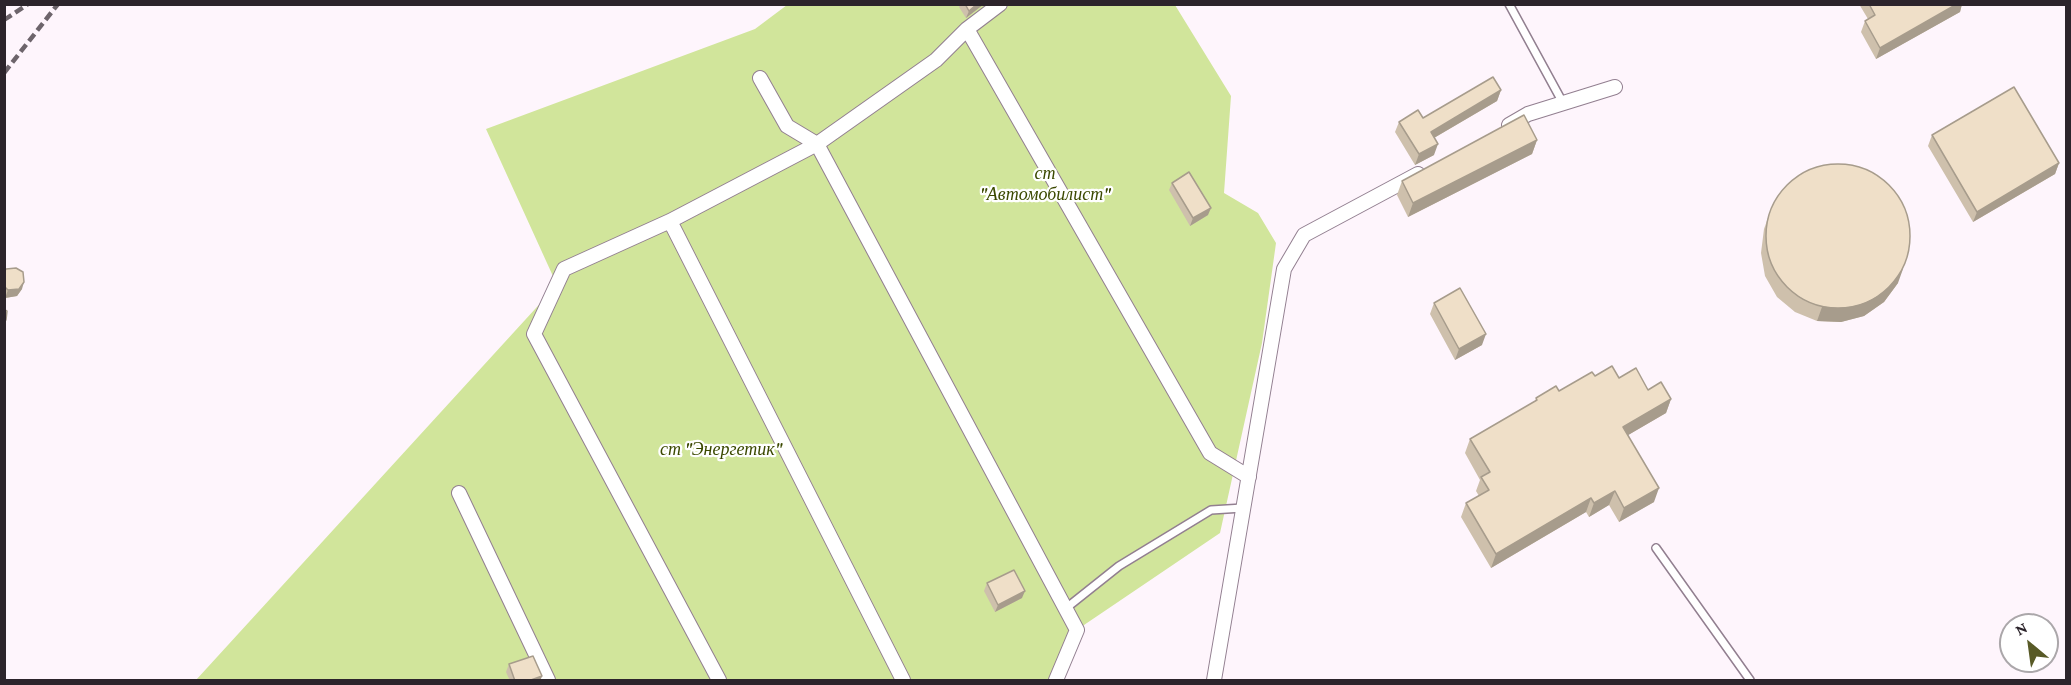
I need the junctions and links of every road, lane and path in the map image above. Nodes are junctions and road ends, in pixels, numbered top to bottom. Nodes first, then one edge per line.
1 (1000, 4) edge
2 (1509, 4) edge
3 (966, 28) junction
4 (760, 78) dead end
5 (1615, 87) dead end
6 (1563, 103) junction
7 (1497, 131) edge
8 (817, 144) junction
9 (1426, 169) edge
10 (670, 221) junction
11 (1249, 477) junction
12 (459, 493) dead end
13 (1243, 508) junction
14 (1656, 548) dead end
15 (1065, 609) junction
16 (548, 681) edge
17 (718, 681) edge
18 (903, 681) edge
19 (1056, 681) edge
20 (1214, 681) edge
21 (1750, 681) edge

1 - 3 street
2 - 6 lane
3 - 8 street
3 - 11 street
4 - 8 street
5 - 6 street
6 - 7 street
8 - 10 street
8 - 15 street
9 - 11 street
10 - 17 street
10 - 18 street
11 - 13 street
12 - 16 street
13 - 15 lane
13 - 20 street
14 - 21 lane
15 - 19 street

